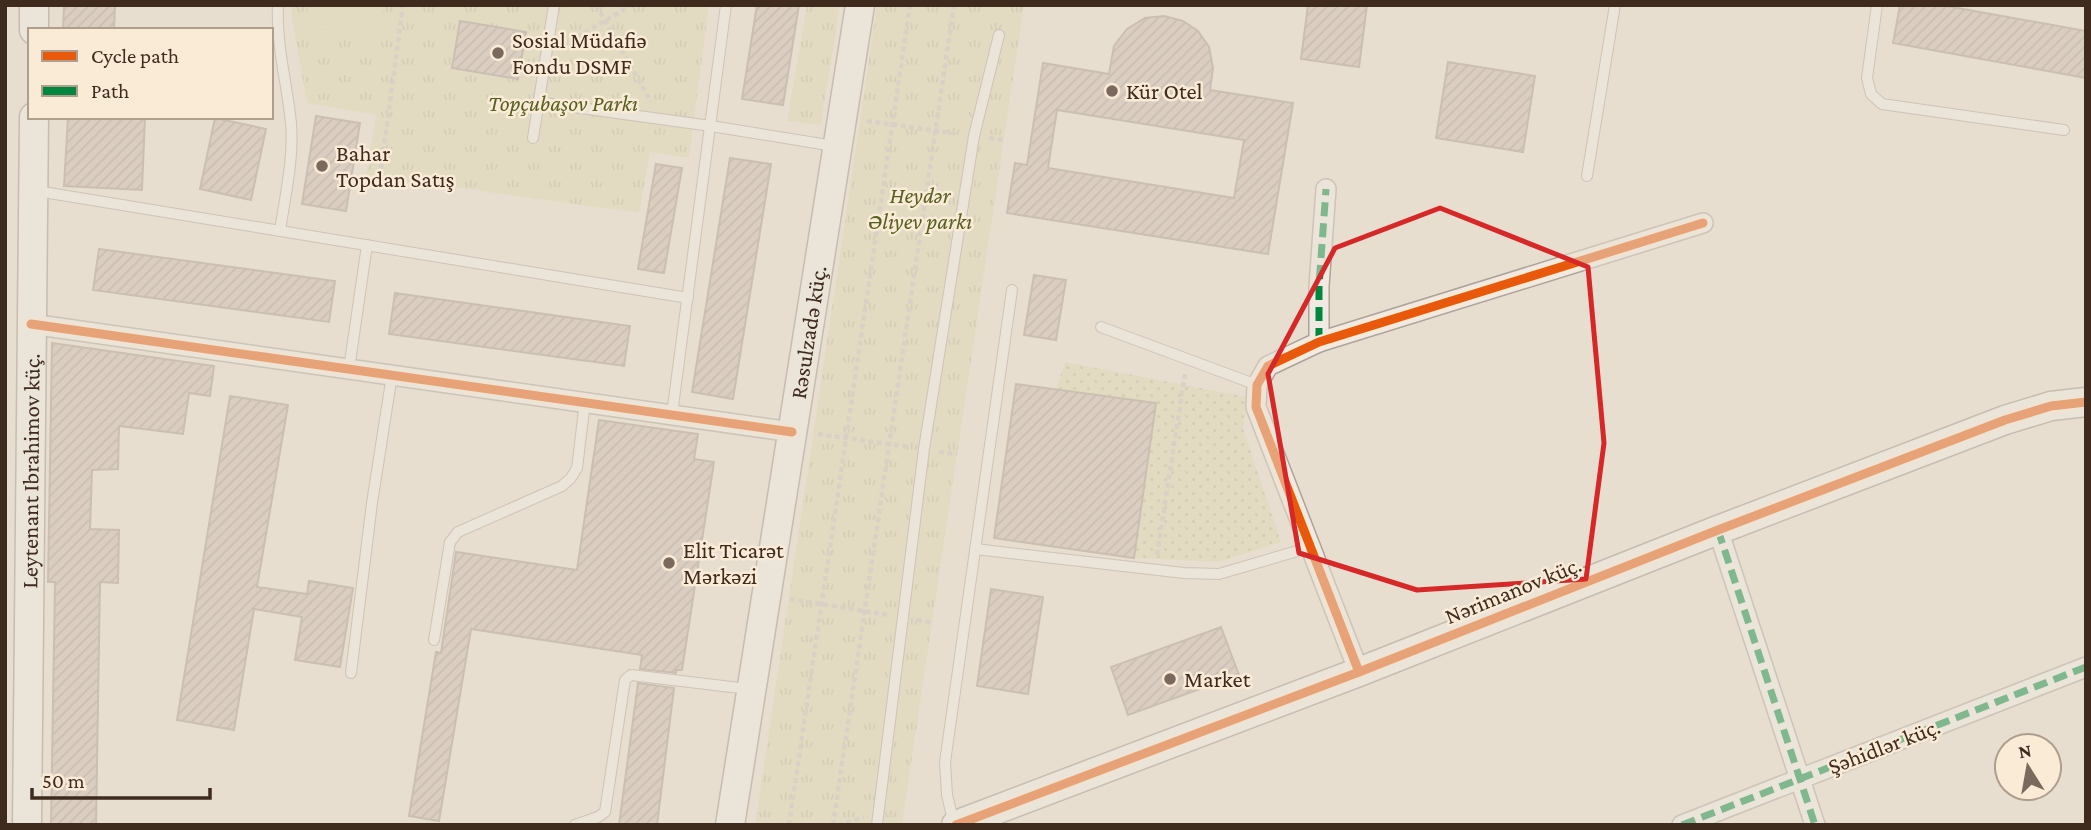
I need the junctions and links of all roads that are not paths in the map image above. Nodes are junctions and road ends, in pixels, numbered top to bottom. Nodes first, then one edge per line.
1 (34, 5) edge
2 (278, 5) edge
3 (554, 5) edge
4 (726, 5) edge
5 (860, 5) edge
6 (1615, 5) edge
7 (1877, 5) edge
8 (34, 28) edge
9 (999, 35) dead end
10 (537, 102) junction
11 (34, 119) edge
12 (711, 126) junction
13 (2064, 130) dead end
14 (533, 138) dead end
15 (838, 146) junction
16 (1587, 176) dead end
17 (1326, 189) dead end
18 (33, 190) junction
19 (1703, 223) dead end
20 (280, 230) junction
21 (367, 245) junction
22 (1012, 290) dead end
23 (688, 298) junction
24 (31, 324) junction
25 (1101, 327) dead end
26 (1319, 342) junction
27 (349, 369) junction
28 (392, 375) junction
29 (1257, 385) junction
30 (585, 402) junction
31 (2086, 402) edge
32 (672, 414) junction
33 (802, 433) junction
34 (1718, 530) junction
35 (1311, 547) junction
36 (975, 549) junction
37 (434, 640) dead end
38 (2086, 667) edge
39 (1359, 672) junction
40 (351, 673) dead end
41 (752, 690) junction
42 (1799, 779) junction
43 (27, 825) edge
44 (575, 825) edge
45 (730, 825) edge
46 (877, 825) edge
47 (955, 825) edge
48 (1682, 825) edge
49 (1815, 825) edge

1 - 8 street
2 - 20 lane
3 - 10 lane
4 - 12 lane
5 - 15 street, Rəsulzadə küç.
6 - 16 lane
7 - 13 lane
9 - 46 lane
10 - 12 lane
10 - 14 lane
11 - 18 street, Leytenant Ibrahimov küç.
12 - 15 lane
12 - 23 lane
15 - 33 street, Rəsulzadə küç.
17 - 26 street
18 - 20 lane
18 - 24 street, Leytenant Ibrahimov küç.
19 - 26 street
20 - 21 lane
21 - 23 lane
21 - 27 lane
22 - 36 lane
23 - 32 lane
24 - 27 street
24 - 43 street, Leytenant Ibrahimov küç.
25 - 29 lane
26 - 29 street
27 - 28 street
28 - 30 street
28 - 40 lane
29 - 35 street
30 - 32 street
30 - 37 lane
31 - 34 street, Nərimanov küç.
32 - 33 street
33 - 41 street, Rəsulzadə küç.
34 - 39 street, Nərimanov küç.
34 - 42 street
35 - 36 lane
35 - 39 street
36 - 47 lane
38 - 42 street, Şəhidlər küç.
39 - 47 street, Nərimanov küç.
41 - 44 lane
41 - 45 street, Rəsulzadə küç.
42 - 48 street, Şəhidlər küç.
42 - 49 street

